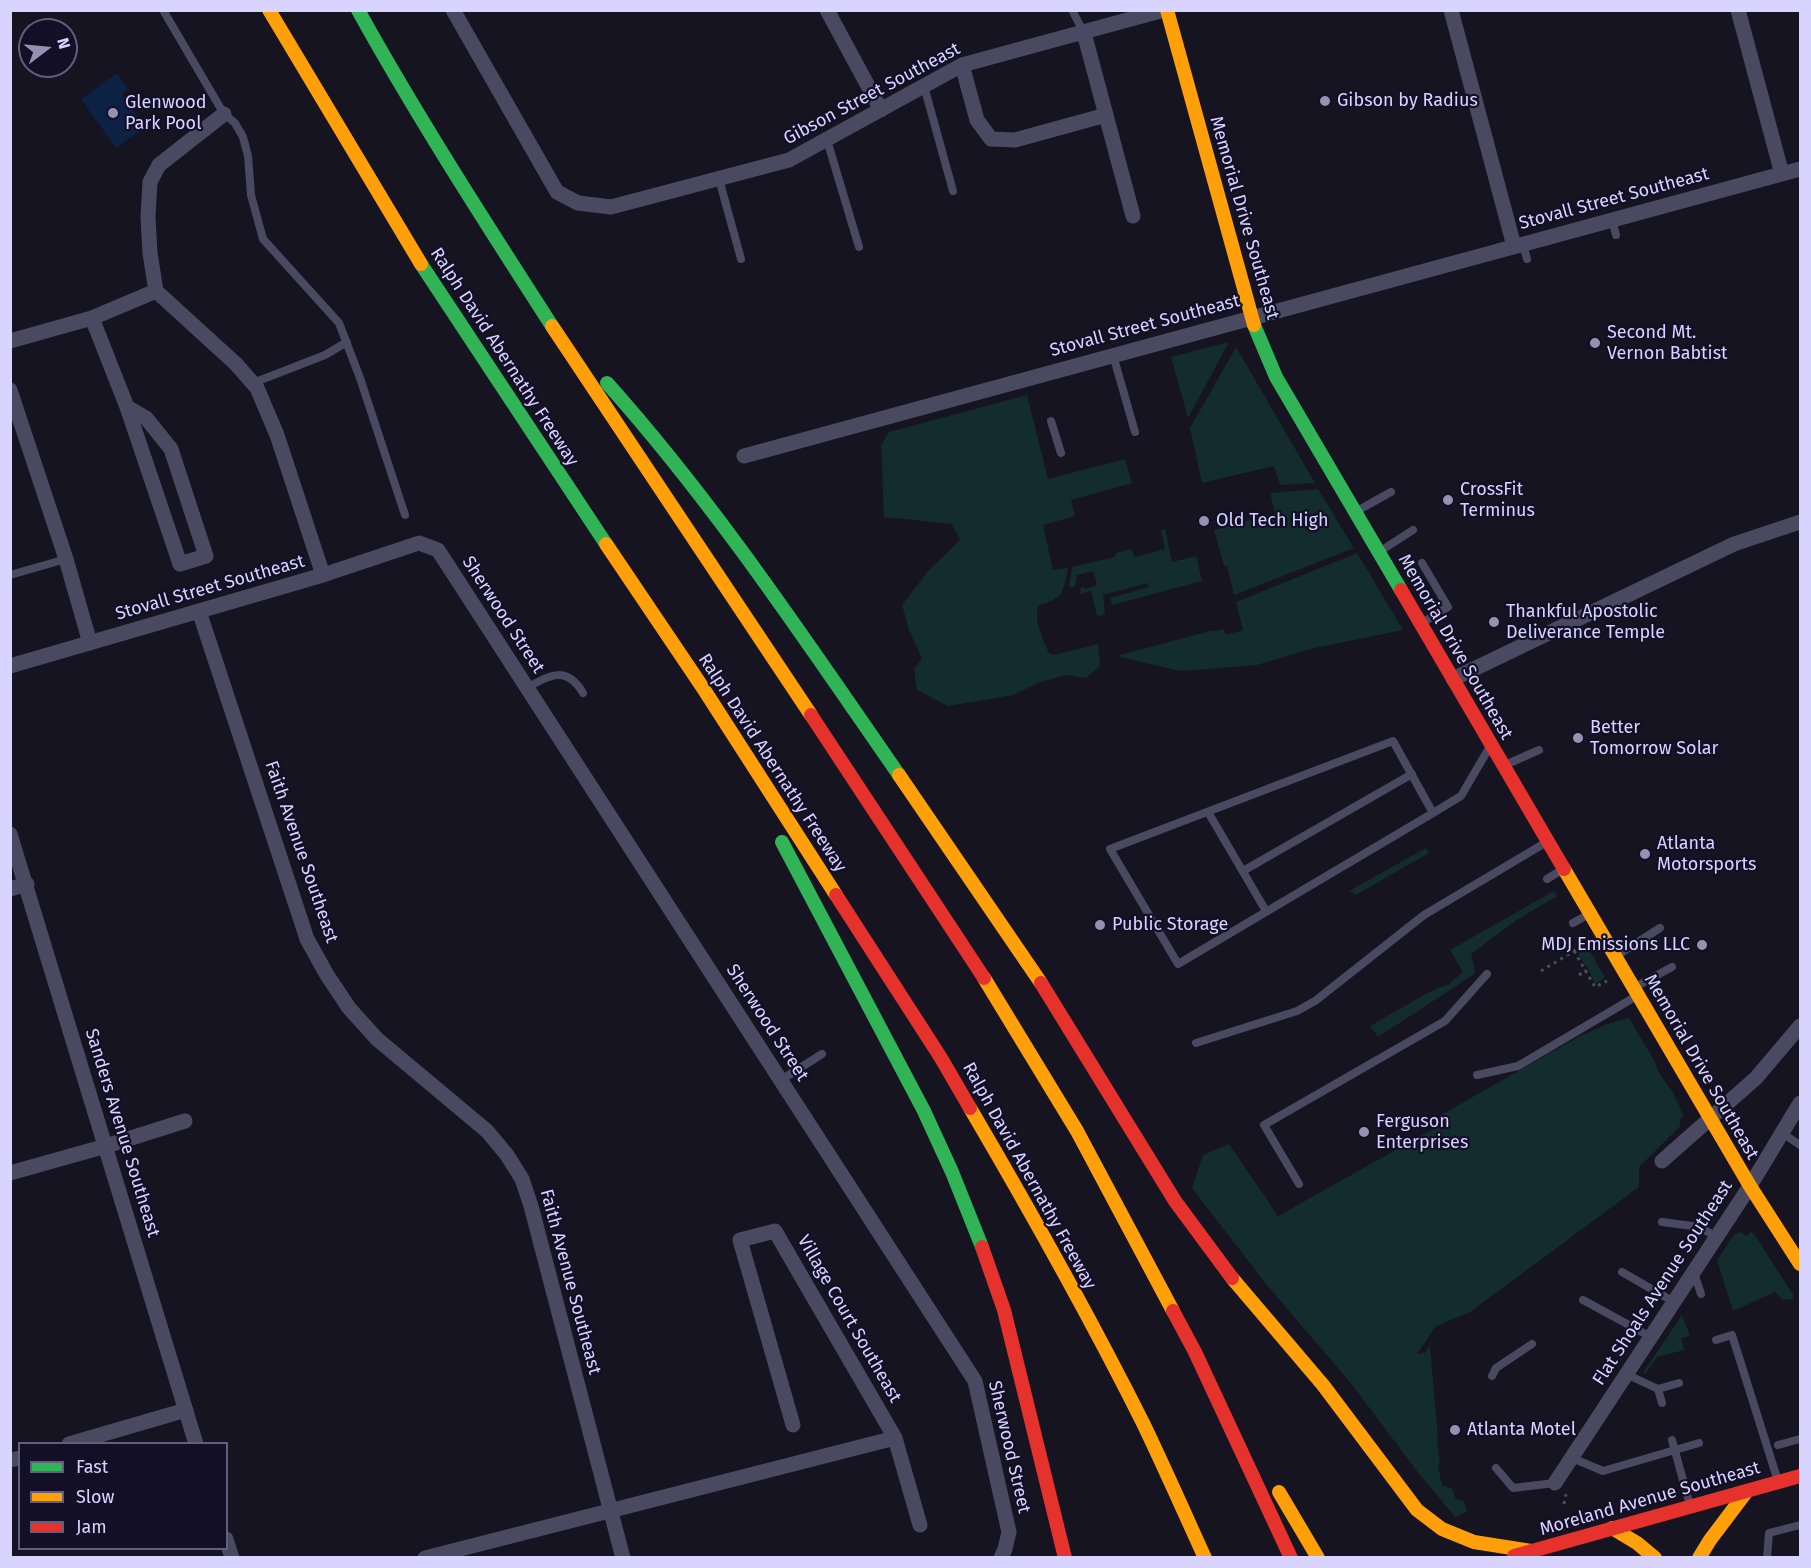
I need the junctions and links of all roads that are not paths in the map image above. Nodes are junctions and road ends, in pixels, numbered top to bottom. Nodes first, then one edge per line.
1 (164, 10) edge
2 (269, 10) edge
3 (358, 10) edge
4 (453, 10) edge
5 (827, 10) edge
6 (1072, 10) edge
7 (1166, 10) edge
8 (1451, 10) edge
9 (1738, 10) edge
10 (1084, 33) junction
11 (962, 65) junction
12 (924, 86) junction
13 (881, 110) junction
14 (224, 114) junction
15 (1106, 115) junction
16 (827, 140) junction
17 (1800, 169) edge
18 (1782, 174) junction
19 (719, 179) junction
20 (953, 191) dead end
21 (1133, 216) dead end
22 (858, 247) dead end
23 (1522, 250) junction
24 (741, 260) dead end
25 (156, 291) junction
26 (1251, 317) junction
27 (92, 318) junction
28 (559, 337) junction
29 (10, 341) edge
30 (347, 342) junction
31 (1113, 355) junction
32 (253, 383) junction
33 (10, 390) edge
34 (127, 407) junction
35 (1051, 421) dead end
36 (1135, 432) dead end
37 (1061, 453) dead end
38 (744, 456) dead end
39 (1391, 492) dead end
40 (1355, 512) junction
41 (405, 514) dead end
42 (1800, 522) edge
43 (1413, 530) dead end
44 (419, 543) joint
45 (1379, 552) junction
46 (66, 559) junction
47 (1422, 563) dead end
48 (10, 575) edge
49 (323, 575) junction
50 (199, 611) junction
51 (1420, 623) junction
52 (90, 643) junction
53 (10, 666) edge
54 (1453, 679) junction
55 (527, 688) junction
56 (703, 688) junction
57 (583, 693) dead end
58 (1491, 744) junction
59 (1539, 750) dead end
60 (1504, 766) junction
61 (1412, 774) junction
62 (1208, 812) junction
63 (1433, 813) junction
64 (10, 834) edge
65 (1548, 841) junction
66 (1564, 869) junction
67 (1243, 871) junction
68 (1547, 879) dead end
69 (27, 884) junction
70 (10, 889) edge
71 (1266, 911) junction
72 (1590, 913) junction
73 (1573, 923) dead end
74 (1660, 928) dead end
75 (1615, 956) junction
76 (1672, 967) dead end
77 (1487, 975) dead end
78 (1636, 992) junction
79 (1800, 1026) edge
80 (1196, 1043) dead end
81 (822, 1054) dead end
82 (1477, 1075) dead end
83 (781, 1080) junction
84 (1800, 1103) edge
85 (1711, 1119) junction
86 (185, 1121) dead end
87 (1782, 1133) junction
88 (1800, 1145) edge
89 (106, 1146) junction
90 (1662, 1161) dead end
91 (10, 1173) edge
92 (1299, 1184) dead end
93 (1750, 1186) junction
94 (1662, 1222) dead end
95 (1716, 1237) junction
96 (1800, 1264) edge
97 (1622, 1272) dead end
98 (1693, 1272) junction
99 (1701, 1294) dead end
100 (1583, 1300) dead end
101 (1674, 1302) junction
102 (1651, 1337) junction
103 (1716, 1340) dead end
104 (1532, 1344) dead end
105 (1195, 1352) junction
106 (1626, 1374) junction
107 (1492, 1376) dead end
108 (1679, 1383) dead end
109 (1658, 1389) junction
110 (1662, 1403) dead end
111 (186, 1410) junction
112 (794, 1425) dead end
113 (1144, 1426) junction
114 (895, 1438) junction
115 (1800, 1439) edge
116 (1672, 1440) dead end
117 (73, 1442) edge
118 (196, 1442) edge
119 (1699, 1443) dead end
120 (1778, 1445) dead end
121 (1675, 1450) junction
122 (1572, 1458) junction
123 (1496, 1468) dead end
124 (1800, 1476) edge
125 (1778, 1482) junction
126 (1555, 1483) joint
127 (1747, 1491) junction
128 (1690, 1506) junction
129 (610, 1510) junction
130 (920, 1525) dead end
131 (1175, 1525) dead end
132 (1800, 1525) edge
133 (1612, 1528) junction
134 (1531, 1551) junction
135 (425, 1557) edge
136 (623, 1557) edge
137 (1001, 1557) edge
138 (1065, 1557) edge
139 (1205, 1557) edge
140 (1291, 1557) edge
141 (1318, 1557) edge
142 (1509, 1557) edge
143 (1655, 1557) edge
144 (1699, 1557) edge
145 (1767, 1557) edge

1 - 14 lane
2 - 56 main road, Ralph David Abernathy Freeway
3 - 28 main road
4 - 19 street, Gibson Street Southeast
5 - 13 street
6 - 10 lane
7 - 10 street, Gibson Street Southeast
7 - 26 main road, Memorial Drive Southeast
8 - 23 street
9 - 18 street
10 - 11 street, Gibson Street Southeast
10 - 15 street
11 - 12 street, Gibson Street Southeast
11 - 15 street
12 - 13 street, Gibson Street Southeast
12 - 20 lane
13 - 16 street, Gibson Street Southeast
14 - 25 street
14 - 30 lane
15 - 21 street
16 - 19 street, Gibson Street Southeast
16 - 22 lane
17 - 18 street, Stovall Street Southeast
18 - 23 street, Stovall Street Southeast
19 - 24 lane
23 - 26 street, Stovall Street Southeast
25 - 27 street
25 - 32 street
26 - 31 street, Stovall Street Southeast
26 - 40 main road, Memorial Drive Southeast
27 - 29 street
27 - 34 street
28 - 105 main road
28 - 134 main road
30 - 32 lane
30 - 41 lane
31 - 36 lane
31 - 38 street, Stovall Street Southeast
32 - 49 street
33 - 46 street
34 - 34 street
35 - 37 lane
39 - 40 lane
40 - 45 main road, Memorial Drive Southeast
42 - 54 street
43 - 45 lane
44 - 49 street, Stovall Street Southeast
44 - 55 street, Sherwood Street
45 - 51 main road, Memorial Drive Southeast
46 - 48 lane
46 - 52 street
47 - 51 lane
49 - 50 street, Stovall Street Southeast
50 - 52 street, Stovall Street Southeast
50 - 129 street, Faith Avenue Southeast
51 - 54 main road, Memorial Drive Southeast
52 - 53 street, Stovall Street Southeast
54 - 58 main road, Memorial Drive Southeast
55 - 57 lane
55 - 83 street, Sherwood Street
56 - 113 main road, Ralph David Abernathy Freeway
56 - 138 main road
58 - 60 main road, Memorial Drive Southeast
58 - 63 lane
59 - 60 lane
60 - 65 main road, Memorial Drive Southeast
61 - 62 lane
61 - 63 lane
61 - 67 lane
62 - 67 lane
62 - 71 lane
63 - 71 lane
64 - 69 street, Sanders Avenue Southeast
65 - 66 main road, Memorial Drive Southeast
65 - 80 lane
66 - 68 lane
66 - 72 main road, Memorial Drive Southeast
67 - 71 lane
69 - 70 street
69 - 89 street, Sanders Avenue Southeast
72 - 73 lane
72 - 75 main road, Memorial Drive Southeast
74 - 75 lane
75 - 78 main road, Memorial Drive Southeast
76 - 78 lane
77 - 92 lane
78 - 82 lane
78 - 85 main road, Memorial Drive Southeast
79 - 85 street
81 - 83 lane
83 - 137 street, Sherwood Street
84 - 87 street, Flat Shoals Avenue Southeast
85 - 90 street
85 - 93 main road, Memorial Drive Southeast
86 - 89 street
87 - 88 lane
87 - 93 street, Flat Shoals Avenue Southeast
89 - 91 street
89 - 111 street, Sanders Avenue Southeast
93 - 95 street, Flat Shoals Avenue Southeast
93 - 96 main road, Memorial Drive Southeast
94 - 95 lane
95 - 98 street, Flat Shoals Avenue Southeast
97 - 101 lane
98 - 99 lane
98 - 101 street, Flat Shoals Avenue Southeast
100 - 102 lane
101 - 102 street, Flat Shoals Avenue Southeast
102 - 106 street, Flat Shoals Avenue Southeast
103 - 125 lane
104 - 107 lane
105 - 140 main road
105 - 141 main road
106 - 109 lane
106 - 122 street, Flat Shoals Avenue Southeast
108 - 109 lane
109 - 110 lane
111 - 117 street
111 - 118 street, Sanders Avenue Southeast
112 - 114 street, Village Court Southeast
113 - 131 main road
113 - 139 main road, Ralph David Abernathy Freeway
114 - 129 street
114 - 130 street, Village Court Southeast
115 - 120 lane
116 - 121 lane
119 - 121 lane
121 - 122 lane
121 - 128 lane
122 - 126 street, Flat Shoals Avenue Southeast
123 - 126 lane
124 - 125 main road, Moreland Avenue Southeast
125 - 127 main road, Moreland Avenue Southeast
127 - 128 main road, Moreland Avenue Southeast
127 - 144 main road
128 - 133 main road, Moreland Avenue Southeast
129 - 135 street
129 - 136 street, Faith Avenue Southeast
132 - 145 lane
133 - 134 main road, Moreland Avenue Southeast
133 - 143 main road
134 - 142 main road, Moreland Avenue Southeast

